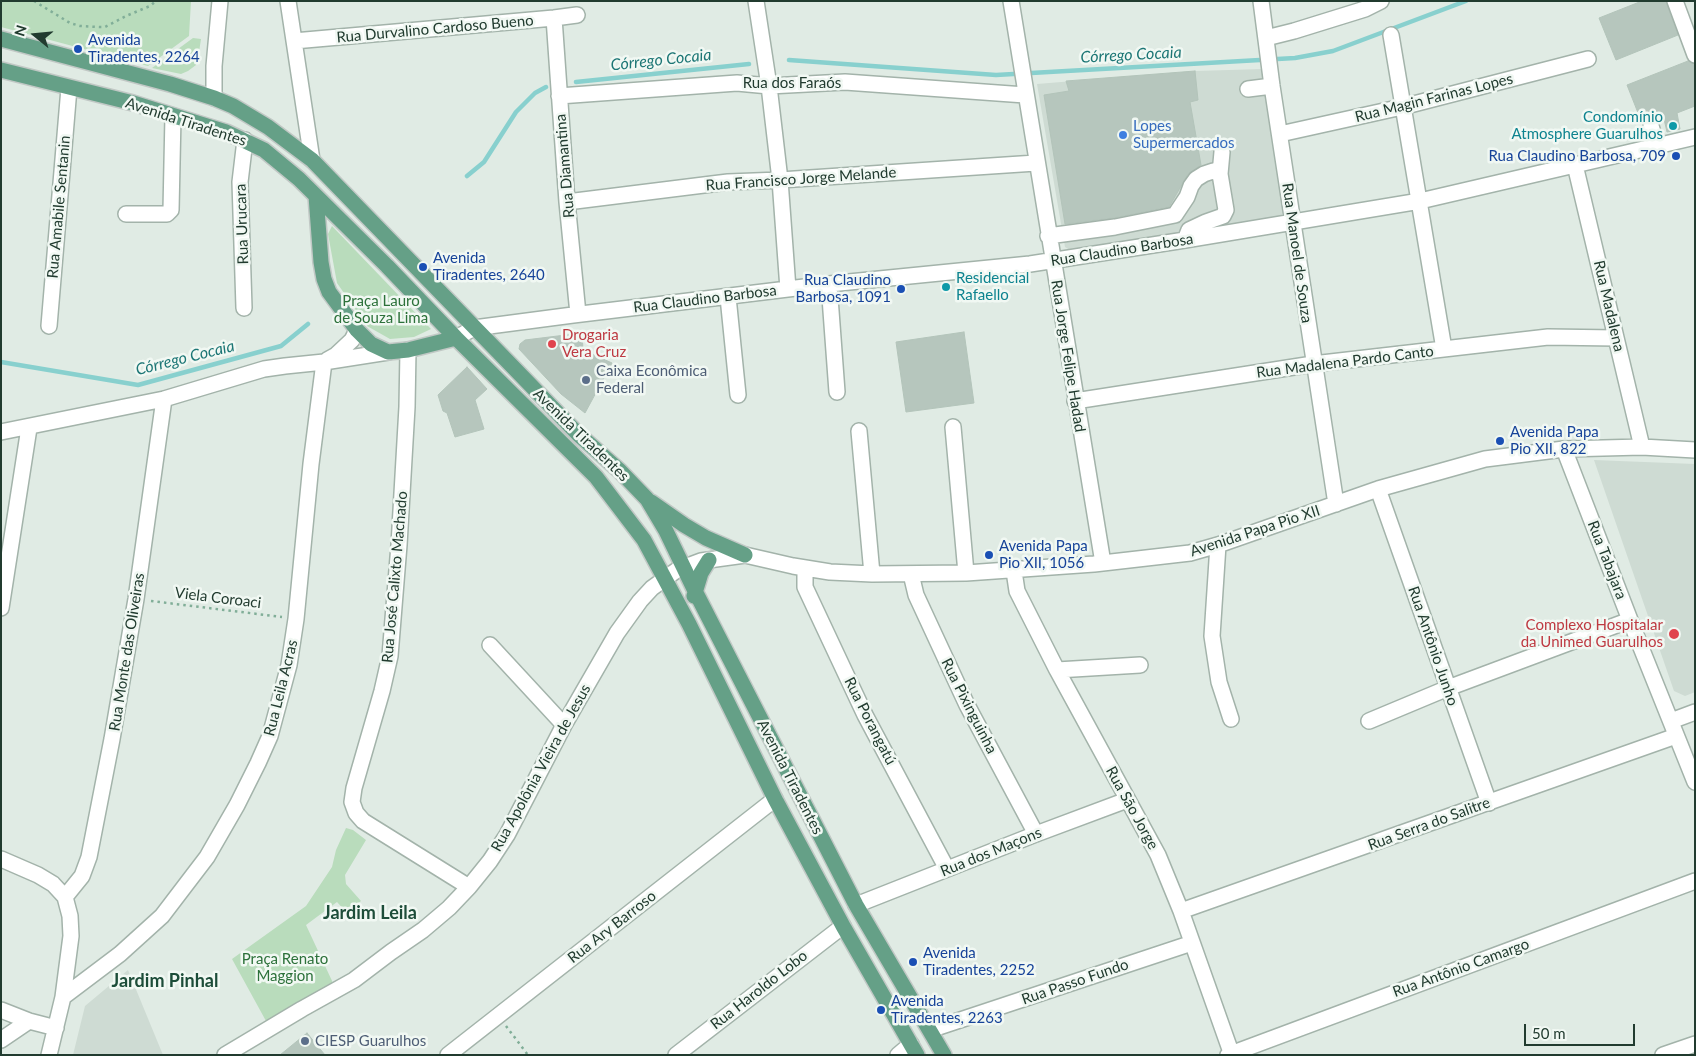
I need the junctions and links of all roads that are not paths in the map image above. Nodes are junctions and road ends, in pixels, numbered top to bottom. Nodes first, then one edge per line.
1 (220, 1) edge
2 (288, 1) edge
3 (756, 1) edge
4 (1010, 1) edge
5 (1261, 1) edge
6 (1381, 1) edge
7 (1674, 1) edge
8 (576, 15) dead end
9 (554, 18) junction
10 (1391, 35) dead end
11 (1, 39) edge
12 (294, 41) junction
13 (1267, 41) junction
14 (1695, 55) edge
15 (1588, 59) dead end
16 (214, 66) junction
17 (1, 70) edge
18 (1271, 79) junction
19 (769, 86) junction
20 (69, 88) junction
21 (1248, 89) dead end
22 (1024, 92) junction
23 (199, 93) junction
24 (559, 96) junction
25 (214, 98) junction
26 (1402, 107) junction
27 (173, 116) junction
28 (1651, 126) dead end
29 (1280, 134) junction
30 (1695, 137) edge
31 (245, 140) junction
32 (1657, 146) junction
33 (1222, 152) dead end
34 (312, 160) junction
35 (1036, 163) junction
36 (1575, 165) junction
37 (1220, 174) junction
38 (780, 180) junction
39 (316, 196) junction
40 (1420, 201) junction
41 (567, 202) junction
42 (126, 214) dead end
43 (1293, 222) junction
44 (1048, 236) junction
45 (1185, 240) junction
46 (1052, 261) junction
47 (829, 284) junction
48 (788, 289) junction
49 (728, 297) junction
50 (244, 308) dead end
51 (578, 314) junction
52 (49, 326) dead end
53 (474, 328) junction
54 (357, 330) junction
55 (456, 338) junction
56 (1616, 338) junction
57 (1444, 349) junction
58 (408, 350) junction
59 (388, 352) junction
60 (324, 362) junction
61 (1313, 364) junction
62 (837, 392) dead end
63 (738, 395) dead end
64 (164, 399) junction
65 (1075, 401) junction
66 (953, 427) dead end
67 (29, 428) junction
68 (859, 431) dead end
69 (1, 432) edge
70 (1642, 447) junction
71 (1564, 449) junction
72 (1695, 450) edge
73 (1378, 489) junction
74 (647, 499) junction
75 (1336, 504) junction
76 (1218, 545) junction
77 (745, 555) junction
78 (709, 560) junction
79 (1103, 563) junction
80 (683, 568) junction
81 (805, 568) junction
82 (1014, 571) junction
83 (966, 573) junction
84 (872, 574) junction
85 (912, 574) junction
86 (664, 578) junction
87 (695, 591) junction
88 (1, 608) edge
89 (1630, 620) junction
90 (689, 624) junction
91 (490, 645) dead end
92 (1140, 665) dead end
93 (1057, 670) junction
94 (1448, 688) junction
95 (1695, 712) edge
96 (1230, 719) dead end
97 (1369, 721) dead end
98 (564, 724) junction
99 (1674, 728) junction
100 (1695, 782) edge
101 (775, 799) junction
102 (1127, 800) junction
103 (1489, 802) junction
104 (1036, 834) junction
105 (1, 859) edge
106 (948, 869) junction
107 (1695, 881) edge
108 (469, 887) junction
109 (65, 897) junction
110 (856, 905) junction
111 (1181, 912) junction
112 (843, 926) junction
113 (1192, 943) junction
114 (63, 997) junction
115 (1, 1010) edge
116 (29, 1021) junction
117 (56, 1028) junction
118 (930, 1030) junction
119 (1, 1040) edge
120 (1695, 1044) edge
121 (914, 1050) edge
122 (1230, 1054) edge
123 (49, 1055) edge
124 (225, 1055) edge
125 (448, 1055) edge
126 (676, 1055) edge
127 (898, 1055) edge
128 (944, 1055) edge
129 (1663, 1055) edge

1 - 16 street
2 - 12 street
3 - 19 street
4 - 22 street, Rua Jorge Felipe Hadad
5 - 13 street, Rua Manoel de Souza
6 - 13 street
7 - 14 street
8 - 9 street, Rua Durvalino Cardoso Bueno
9 - 12 street, Rua Durvalino Cardoso Bueno
9 - 24 street, Rua Diamantina
10 - 26 street
11 - 23 main road, Avenida Tiradentes
12 - 34 street
13 - 18 street, Rua Manoel de Souza
15 - 26 street, Rua Magin Farinas Lopes
16 - 23 street
16 - 25 street
17 - 20 main road, Avenida Tiradentes
18 - 21 street
18 - 29 street, Rua Manoel de Souza
19 - 22 street, Rua dos Faraós
19 - 24 street, Rua dos Faraós
19 - 38 street
20 - 27 main road, Avenida Tiradentes
20 - 52 street, Rua Amabile Sentanin
22 - 35 street, Rua Jorge Felipe Hadad
23 - 25 main road, Avenida Tiradentes
24 - 41 street, Rua Diamantina
25 - 34 main road, Avenida Tiradentes
26 - 29 street, Rua Magin Farinas Lopes
26 - 40 street
27 - 31 main road, Avenida Tiradentes
27 - 42 street
28 - 32 street
29 - 43 street, Rua Manoel de Souza
30 - 32 street, Rua Claudino Barbosa
31 - 39 main road, Avenida Tiradentes
31 - 50 street, Rua Urucara
32 - 36 street, Rua Claudino Barbosa
33 - 37 street
34 - 53 main road, Avenida Tiradentes
35 - 38 street, Rua Francisco Jorge Melande
35 - 44 street, Rua Jorge Felipe Hadad
36 - 40 street, Rua Claudino Barbosa
36 - 56 street, Rua Madalena
37 - 44 street
37 - 45 street
38 - 41 street, Rua Francisco Jorge Melande
38 - 48 street
39 - 54 main road
39 - 55 main road, Avenida Tiradentes
40 - 43 street, Rua Claudino Barbosa
40 - 57 street
41 - 51 street, Rua Diamantina
43 - 45 street, Rua Claudino Barbosa
43 - 61 street, Rua Manoel de Souza
44 - 46 street, Rua Jorge Felipe Hadad
45 - 46 street, Rua Claudino Barbosa
46 - 47 street, Rua Claudino Barbosa
46 - 65 street, Rua Jorge Felipe Hadad
47 - 48 street, Rua Claudino Barbosa
47 - 62 street
48 - 49 street, Rua Claudino Barbosa
49 - 51 street, Rua Claudino Barbosa
49 - 63 street
51 - 53 street, Rua Claudino Barbosa
53 - 55 street, Rua Claudino Barbosa
53 - 74 main road, Avenida Tiradentes
54 - 59 main road
54 - 60 street
55 - 58 main road
55 - 86 main road, Avenida Tiradentes
56 - 57 street, Rua Madalena Pardo Canto
56 - 70 street, Rua Madalena
57 - 61 street, Rua Madalena Pardo Canto
58 - 59 main road
58 - 108 street, Rua José Calixto Machado
59 - 60 street
60 - 64 street
60 - 114 street, Rua Leila Acras
61 - 65 street, Rua Madalena Pardo Canto
61 - 75 street, Rua Manoel de Souza
64 - 67 street
64 - 109 street, Rua Monte das Oliveiras
65 - 79 street, Rua Jorge Felipe Hadad
66 - 83 street
67 - 69 street
67 - 88 street
68 - 84 street
70 - 71 street, Avenida Papa Pio XII
70 - 72 street, Avenida Papa Pio XII
71 - 73 street, Avenida Papa Pio XII
71 - 89 street, Rua Tabajara
73 - 75 street, Avenida Papa Pio XII
73 - 94 street, Rua Antônio Junho
74 - 77 main road
74 - 80 main road, Avenida Tiradentes
75 - 76 street, Avenida Papa Pio XII
76 - 79 street, Avenida Papa Pio XII
76 - 96 street
77 - 78 street, Avenida Papa Pio XII
77 - 81 street, Avenida Papa Pio XII
78 - 80 street, Avenida Papa Pio XII
78 - 87 main road
79 - 82 street, Avenida Papa Pio XII
80 - 86 street, Avenida Papa Pio XII
80 - 87 main road, Avenida Tiradentes
81 - 84 street, Avenida Papa Pio XII
81 - 106 street, Rua Porangatú
82 - 83 street, Avenida Papa Pio XII
82 - 93 street, Rua São Jorge
83 - 85 street, Avenida Papa Pio XII
84 - 85 street, Avenida Papa Pio XII
85 - 104 street, Rua Pixinguinha
86 - 90 main road, Avenida Tiradentes
86 - 98 street, Rua Apolônia Vieira de Jesus
87 - 90 main road
87 - 110 main road, Avenida Tiradentes
89 - 94 street
89 - 99 street, Rua Tabajara
90 - 101 main road, Avenida Tiradentes
91 - 98 street
92 - 93 street
93 - 102 street, Rua São Jorge
94 - 97 street
94 - 103 street, Rua Antônio Junho
95 - 99 street, Rua Serra do Salitre
98 - 108 street, Rua Apolônia Vieira de Jesus
99 - 100 street, Rua Tabajara
99 - 103 street, Rua Serra do Salitre
101 - 112 main road, Avenida Tiradentes
101 - 125 street, Rua Ary Barroso
102 - 104 street, Rua dos Maçons
102 - 111 street, Rua São Jorge
103 - 111 street, Rua Serra do Salitre
104 - 106 street, Rua dos Maçons
105 - 109 street
106 - 110 street, Rua dos Maçons
107 - 122 street, Rua Antônio Camargo
108 - 124 street, Rua Apolônia Vieira de Jesus
109 - 114 street
110 - 118 main road, Avenida Tiradentes
111 - 113 street, Rua São Jorge
112 - 121 main road, Avenida Tiradentes
112 - 126 street, Rua Haroldo Lobo
113 - 118 street, Rua Passo Fundo
113 - 122 street, Rua São Jorge
114 - 117 street
115 - 116 street
116 - 117 street
116 - 119 street
117 - 123 street
118 - 128 main road, Avenida Tiradentes
120 - 129 street
121 - 127 street

